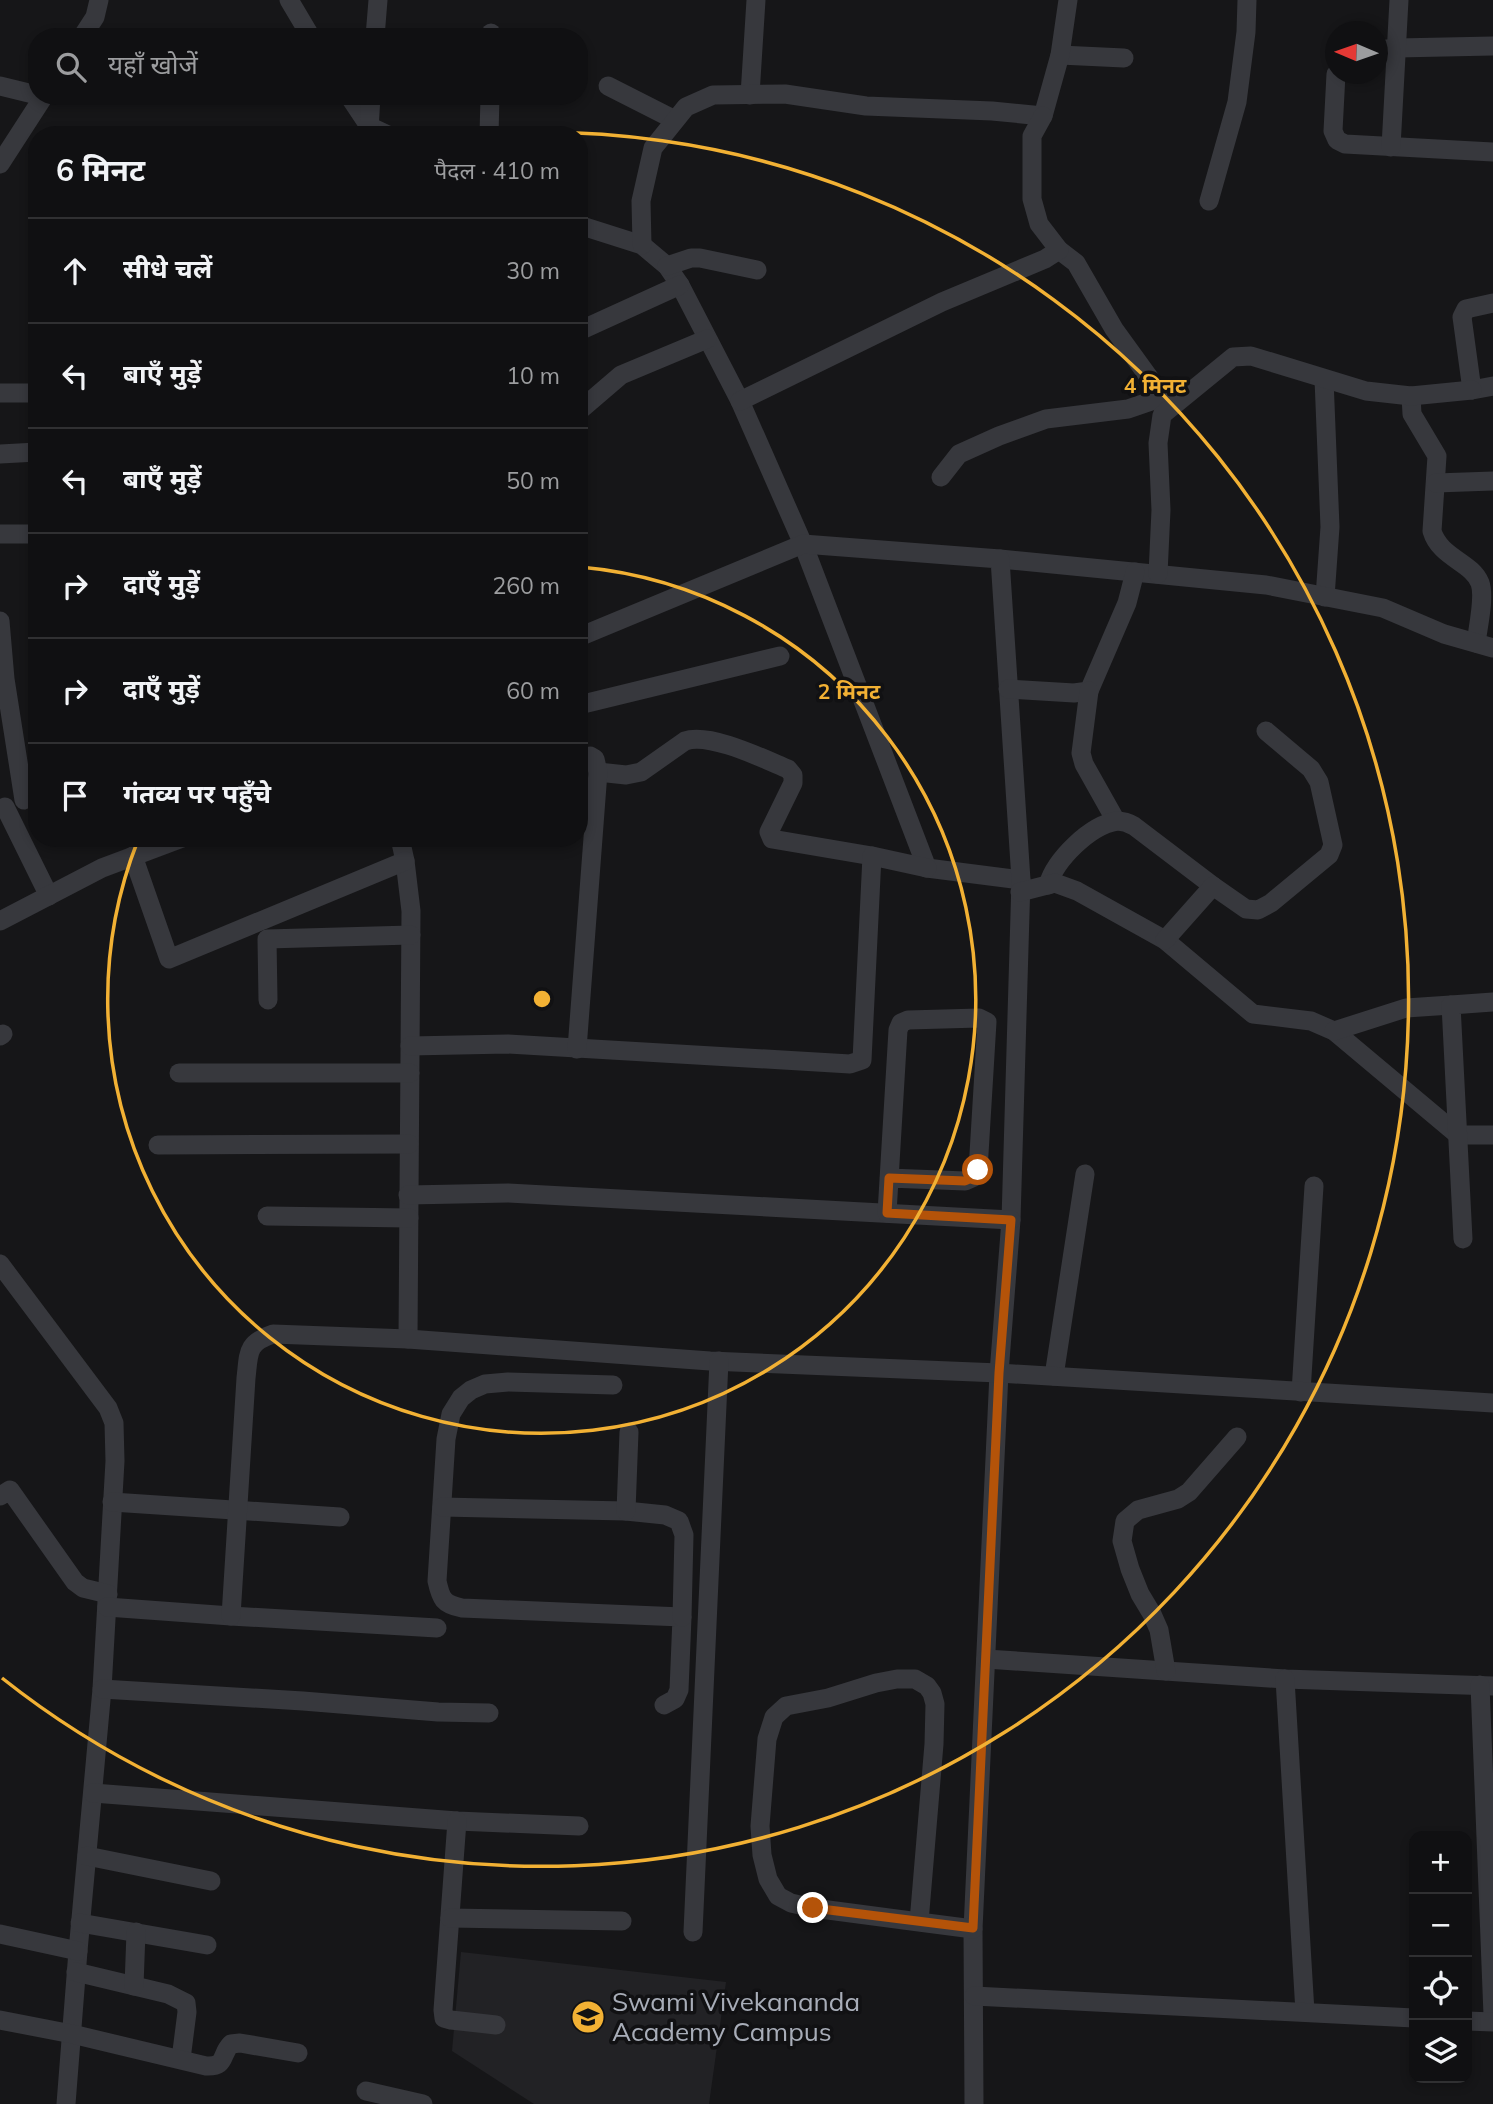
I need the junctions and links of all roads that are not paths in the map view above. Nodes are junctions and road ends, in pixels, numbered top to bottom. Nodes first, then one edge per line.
1 (99, 0) edge
2 (289, 0) edge
3 (378, 0) edge
4 (756, 0) edge
5 (1068, 0) edge
6 (1247, 0) edge
7 (1399, 0) edge
8 (88, 28) edge
9 (306, 28) edge
10 (376, 28) edge
11 (1388, 45) edge
12 (1493, 46) edge
13 (1388, 49) edge
14 (1060, 55) junction
15 (1124, 58) dead end
16 (1388, 74) edge
17 (1335, 84) edge
18 (0, 86) edge
19 (608, 86) dead end
20 (28, 93) edge
21 (750, 95) junction
22 (38, 105) edge
23 (353, 105) edge
24 (370, 105) edge
25 (490, 105) edge
26 (1043, 116) junction
27 (676, 120) junction
28 (366, 126) edge
29 (369, 126) edge
30 (489, 126) edge
31 (1391, 147) junction
32 (1493, 152) edge
33 (0, 164) edge
34 (1209, 201) dead end
35 (588, 228) edge
36 (642, 245) junction
37 (1059, 250) junction
38 (667, 266) junction
39 (757, 270) dead end
40 (680, 285) junction
41 (1493, 303) edge
42 (588, 327) edge
43 (706, 339) junction
44 (1324, 379) junction
45 (1493, 386) edge
46 (1472, 390) junction
47 (0, 393) edge
48 (28, 393) edge
49 (1411, 397) junction
50 (740, 401) junction
51 (1167, 402) junction
52 (588, 403) edge
53 (28, 453) edge
54 (0, 454) edge
55 (941, 477) dead end
56 (1493, 481) edge
57 (1436, 483) junction
58 (0, 534) edge
59 (28, 534) edge
60 (803, 544) junction
61 (999, 559) junction
62 (1135, 572) junction
63 (1158, 574) junction
64 (1325, 597) junction
65 (0, 621) edge
66 (588, 633) edge
67 (1484, 646) edge
68 (780, 656) dead end
69 (1008, 689) junction
70 (1089, 691) junction
71 (588, 703) edge
72 (1266, 731) dead end
73 (588, 757) edge
74 (598, 772) junction
75 (28, 789) edge
76 (28, 800) edge
77 (3, 808) edge
78 (1116, 821) junction
79 (158, 847) edge
80 (402, 847) edge
81 (133, 856) junction
82 (872, 856) junction
83 (405, 861) junction
84 (928, 868) junction
85 (1048, 885) junction
86 (1021, 886) junction
87 (1213, 886) junction
88 (48, 896) junction
89 (0, 921) edge
90 (411, 936) junction
91 (1165, 940) junction
92 (268, 1000) dead end
93 (1493, 1002) edge
94 (1451, 1005) junction
95 (1334, 1031) junction
96 (410, 1046) junction
97 (577, 1049) junction
98 (179, 1073) dead end
99 (410, 1073) junction
100 (1458, 1135) junction
101 (1493, 1135) edge
102 (409, 1144) junction
103 (158, 1145) dead end
104 (1085, 1174) dead end
105 (889, 1178) junction
106 (1314, 1186) dead end
107 (408, 1195) junction
108 (887, 1213) junction
109 (267, 1216) dead end
110 (408, 1218) junction
111 (1011, 1220) junction
112 (1463, 1239) dead end
113 (0, 1264) edge
114 (408, 1339) junction
115 (551, 1350) junction
116 (719, 1361) junction
117 (999, 1373) junction
118 (1054, 1376) junction
119 (549, 1382) junction
120 (613, 1385) dead end
121 (1301, 1392) junction
122 (1493, 1403) edge
123 (629, 1433) dead end
124 (1237, 1437) dead end
125 (3, 1487) edge
126 (112, 1502) junction
127 (442, 1507) junction
128 (237, 1510) junction
129 (626, 1511) junction
130 (340, 1517) dead end
131 (107, 1600) junction
132 (231, 1616) junction
133 (682, 1617) junction
134 (438, 1628) dead end
135 (986, 1659) junction
136 (1166, 1671) junction
137 (1285, 1679) junction
138 (1487, 1686) edge
139 (102, 1689) junction
140 (664, 1705) dead end
141 (489, 1713) dead end
142 (93, 1793) junction
143 (457, 1821) junction
144 (579, 1826) dead end
145 (87, 1856) junction
146 (211, 1881) dead end
147 (450, 1918) junction
148 (622, 1921) dead end
149 (919, 1922) junction
150 (80, 1923) junction
151 (973, 1928) junction
152 (136, 1932) junction
153 (693, 1932) dead end
154 (0, 1934) edge
155 (207, 1945) dead end
156 (78, 1951) junction
157 (76, 1972) junction
158 (134, 1986) junction
159 (974, 1996) junction
160 (1305, 2012) junction
161 (1493, 2015) edge
162 (1409, 2018) edge
163 (0, 2020) edge
164 (1472, 2021) edge
165 (1493, 2022) edge
166 (496, 2025) dead end
167 (72, 2034) junction
168 (298, 2053) dead end
169 (181, 2059) junction
170 (366, 2091) dead end
171 (66, 2104) edge
172 (424, 2104) edge
173 (974, 2104) edge

1 - 8 street
2 - 9 street
3 - 10 street
4 - 21 street
5 - 14 street
6 - 34 street
7 - 11 street
12 - 13 street
14 - 15 street
14 - 26 street
16 - 31 street
17 - 31 street
18 - 20 street
19 - 27 street
21 - 26 street
21 - 27 street
22 - 33 street
23 - 28 street
24 - 29 street
25 - 30 street
26 - 37 street
27 - 36 street
31 - 32 street
35 - 36 street
36 - 38 street
37 - 50 street
37 - 51 street
38 - 39 street
38 - 40 street
40 - 42 street
40 - 43 street
41 - 46 street
43 - 50 street
43 - 52 street
44 - 49 street
44 - 51 street
44 - 64 street
45 - 46 street
46 - 49 street
47 - 48 street
49 - 57 street
50 - 60 street
51 - 55 street
51 - 63 street
53 - 54 street
56 - 57 street
57 - 67 street
58 - 59 street
60 - 61 street
60 - 66 street
60 - 84 street
61 - 62 street
61 - 69 street
62 - 63 street
62 - 70 street
63 - 64 street
64 - 67 street
65 - 75 street
68 - 71 street
69 - 70 street
69 - 86 street
70 - 78 street
72 - 87 street
73 - 74 street
74 - 82 street
74 - 97 street
76 - 77 street
77 - 88 street
78 - 85 street
78 - 87 street
79 - 81 street
80 - 83 street
81 - 83 street
81 - 88 street
82 - 84 street
82 - 97 street
83 - 90 street
84 - 86 street
85 - 86 street
85 - 91 street
86 - 111 street
87 - 91 street
88 - 89 street
90 - 92 street
90 - 96 street
91 - 95 street
93 - 94 street
94 - 95 street
94 - 100 street
95 - 100 street
96 - 97 street
96 - 99 street
98 - 99 street
99 - 102 street
100 - 101 street
100 - 112 street
102 - 103 street
102 - 107 street
104 - 118 street
105 - 105 street
105 - 108 street
106 - 121 street
107 - 108 street
107 - 110 street
108 - 111 street
109 - 110 street
110 - 114 street
111 - 117 street
113 - 126 street
114 - 115 street
114 - 128 street
115 - 116 street
115 - 119 street
116 - 117 street
116 - 153 street
117 - 118 street
117 - 135 street
118 - 121 street
119 - 120 street
119 - 127 street
121 - 122 street
123 - 129 street
124 - 136 street
125 - 131 street
126 - 128 street
126 - 131 street
127 - 129 street
127 - 133 street
128 - 130 street
128 - 132 street
129 - 133 street
131 - 132 street
131 - 139 street
132 - 134 street
133 - 140 street
135 - 136 street
135 - 151 street
136 - 137 street
137 - 138 street
137 - 160 street
138 - 161 street
139 - 141 street
139 - 142 street
142 - 143 street
142 - 145 street
143 - 144 street
143 - 147 street
145 - 146 street
145 - 150 street
147 - 148 street
147 - 166 street
149 - 149 street
149 - 151 street
150 - 152 street
150 - 156 street
151 - 159 street
152 - 155 street
152 - 158 street
154 - 156 street
156 - 157 street
157 - 158 street
157 - 167 street
158 - 169 street
159 - 160 street
159 - 173 street
160 - 162 street
163 - 167 street
164 - 165 street
167 - 169 street
167 - 171 street
168 - 169 street
170 - 172 street

